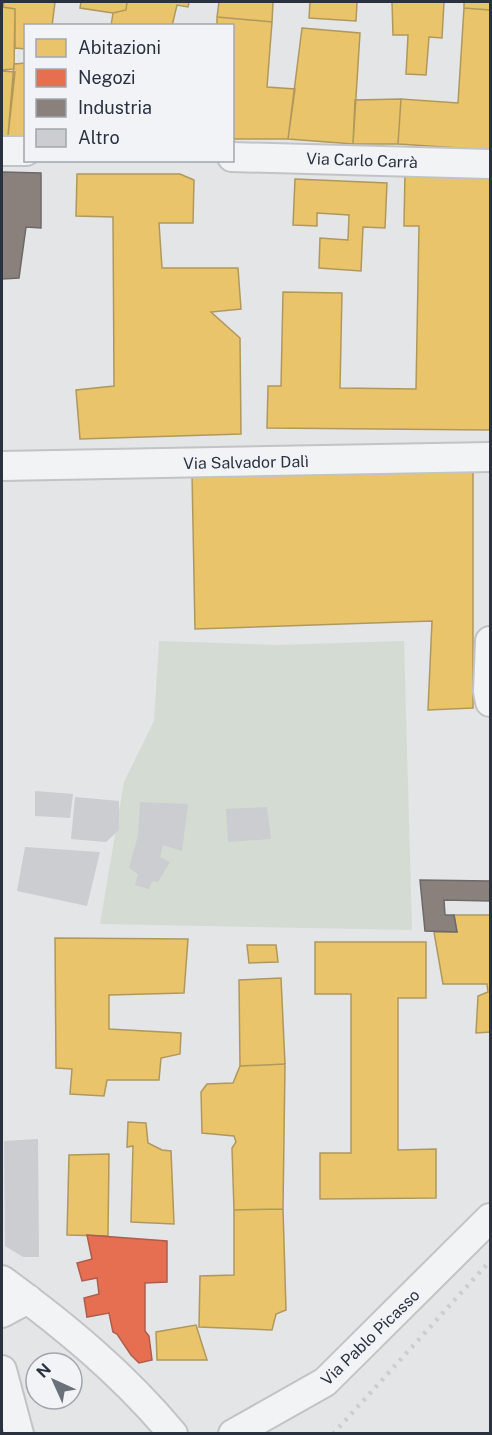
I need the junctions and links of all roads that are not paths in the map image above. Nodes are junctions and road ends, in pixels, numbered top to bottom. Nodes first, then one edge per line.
1 (2, 151) edge
2 (24, 151) edge
3 (234, 157) edge
4 (490, 164) edge
5 (490, 457) edge
6 (2, 466) edge
7 (490, 641) edge
8 (490, 702) edge
9 (490, 1218) edge
10 (2, 1280) edge
11 (28, 1299) junction
12 (2, 1313) edge
13 (2, 1370) edge
14 (18, 1434) edge
15 (173, 1434) edge
16 (233, 1434) edge

1 - 2 street
3 - 4 street, Via Carlo Carrà
5 - 6 street, Via Salvador Dalì
7 - 8 street
9 - 16 street, Via Pablo Picasso
10 - 11 street
11 - 12 street
11 - 15 street
13 - 14 street

